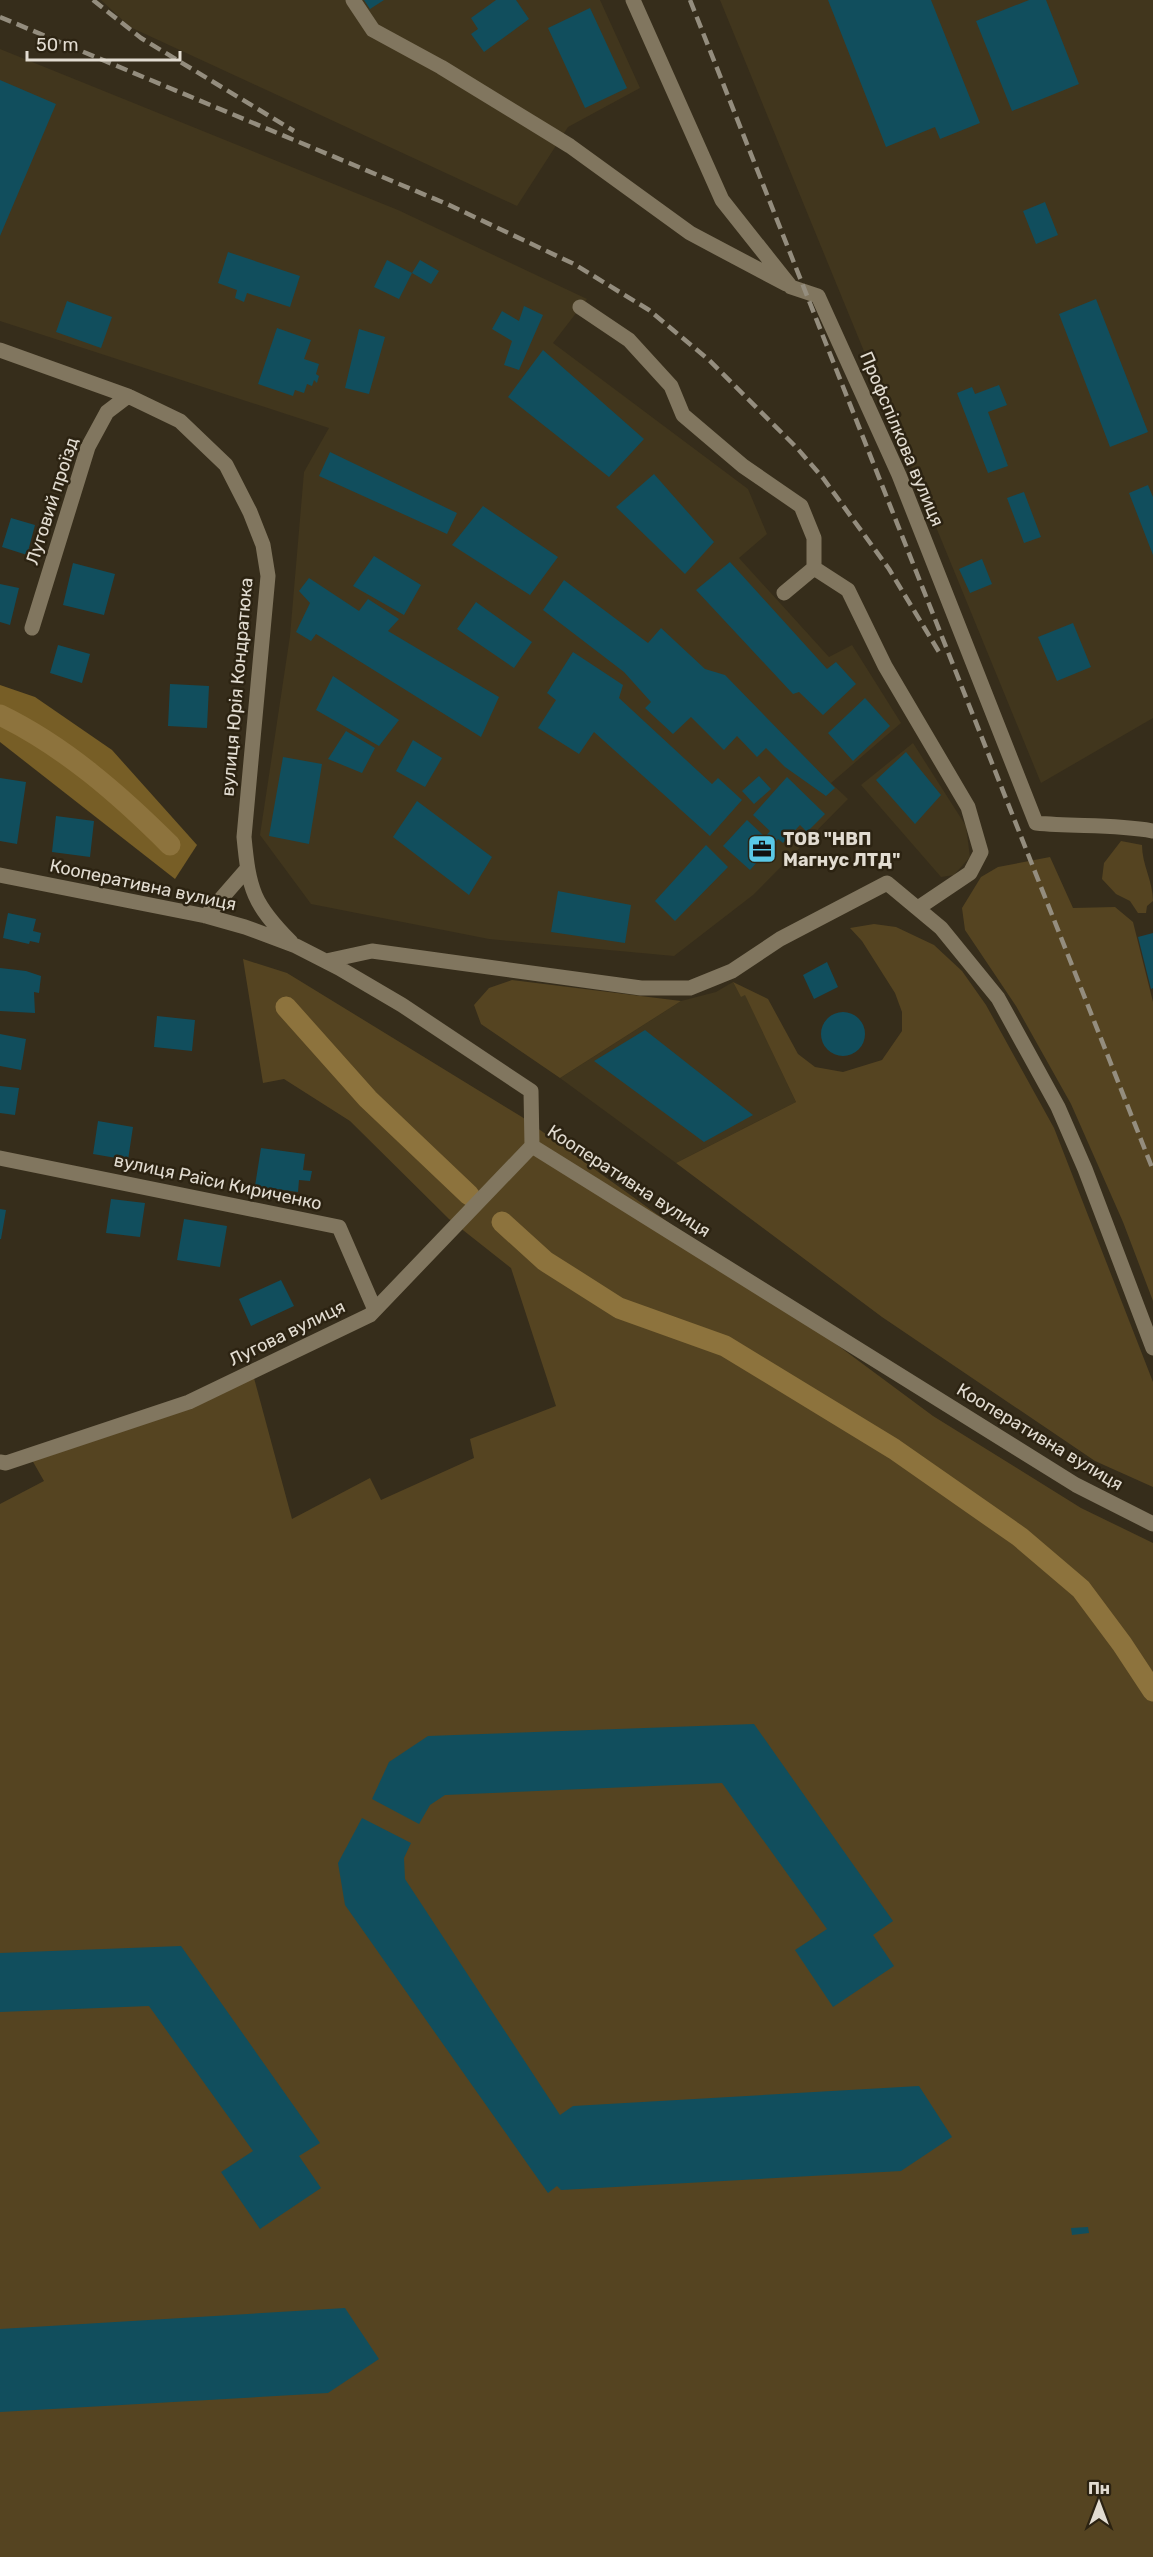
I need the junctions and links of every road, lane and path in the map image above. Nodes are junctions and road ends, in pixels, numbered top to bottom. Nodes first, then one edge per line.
1 (353, 0) edge
2 (633, 0) edge
3 (791, 287) junction
4 (579, 307) dead end
5 (0, 350) edge
6 (128, 396) junction
7 (814, 568) junction
8 (784, 593) dead end
9 (32, 628) dead end
10 (1153, 831) edge
11 (247, 869) junction
12 (0, 875) edge
13 (918, 908) junction
14 (206, 916) junction
15 (296, 946) junction
16 (326, 962) junction
17 (532, 1146) junction
18 (0, 1158) edge
19 (375, 1310) junction
20 (1153, 1348) edge
21 (0, 1462) edge
22 (1153, 1524) edge

1 - 3 street
2 - 3 street
3 - 10 street, Профспілкова вулиця
4 - 7 street
5 - 6 street, вулиця Юрія Кондратюка
6 - 9 street, Луговий проїзд
6 - 11 street, вулиця Юрія Кондратюка
7 - 8 street
7 - 13 street
11 - 14 street
11 - 15 street, вулиця Юрія Кондратюка
12 - 14 street, Кооперативна вулиця
13 - 16 street
13 - 20 street
14 - 15 street, Кооперативна вулиця
15 - 16 street, Кооперативна вулиця
16 - 17 street, Кооперативна вулиця
17 - 19 street, Лугова вулиця
17 - 22 street, Кооперативна вулиця
18 - 19 street, вулиця Раїси Кириченко
19 - 21 street, Лугова вулиця

